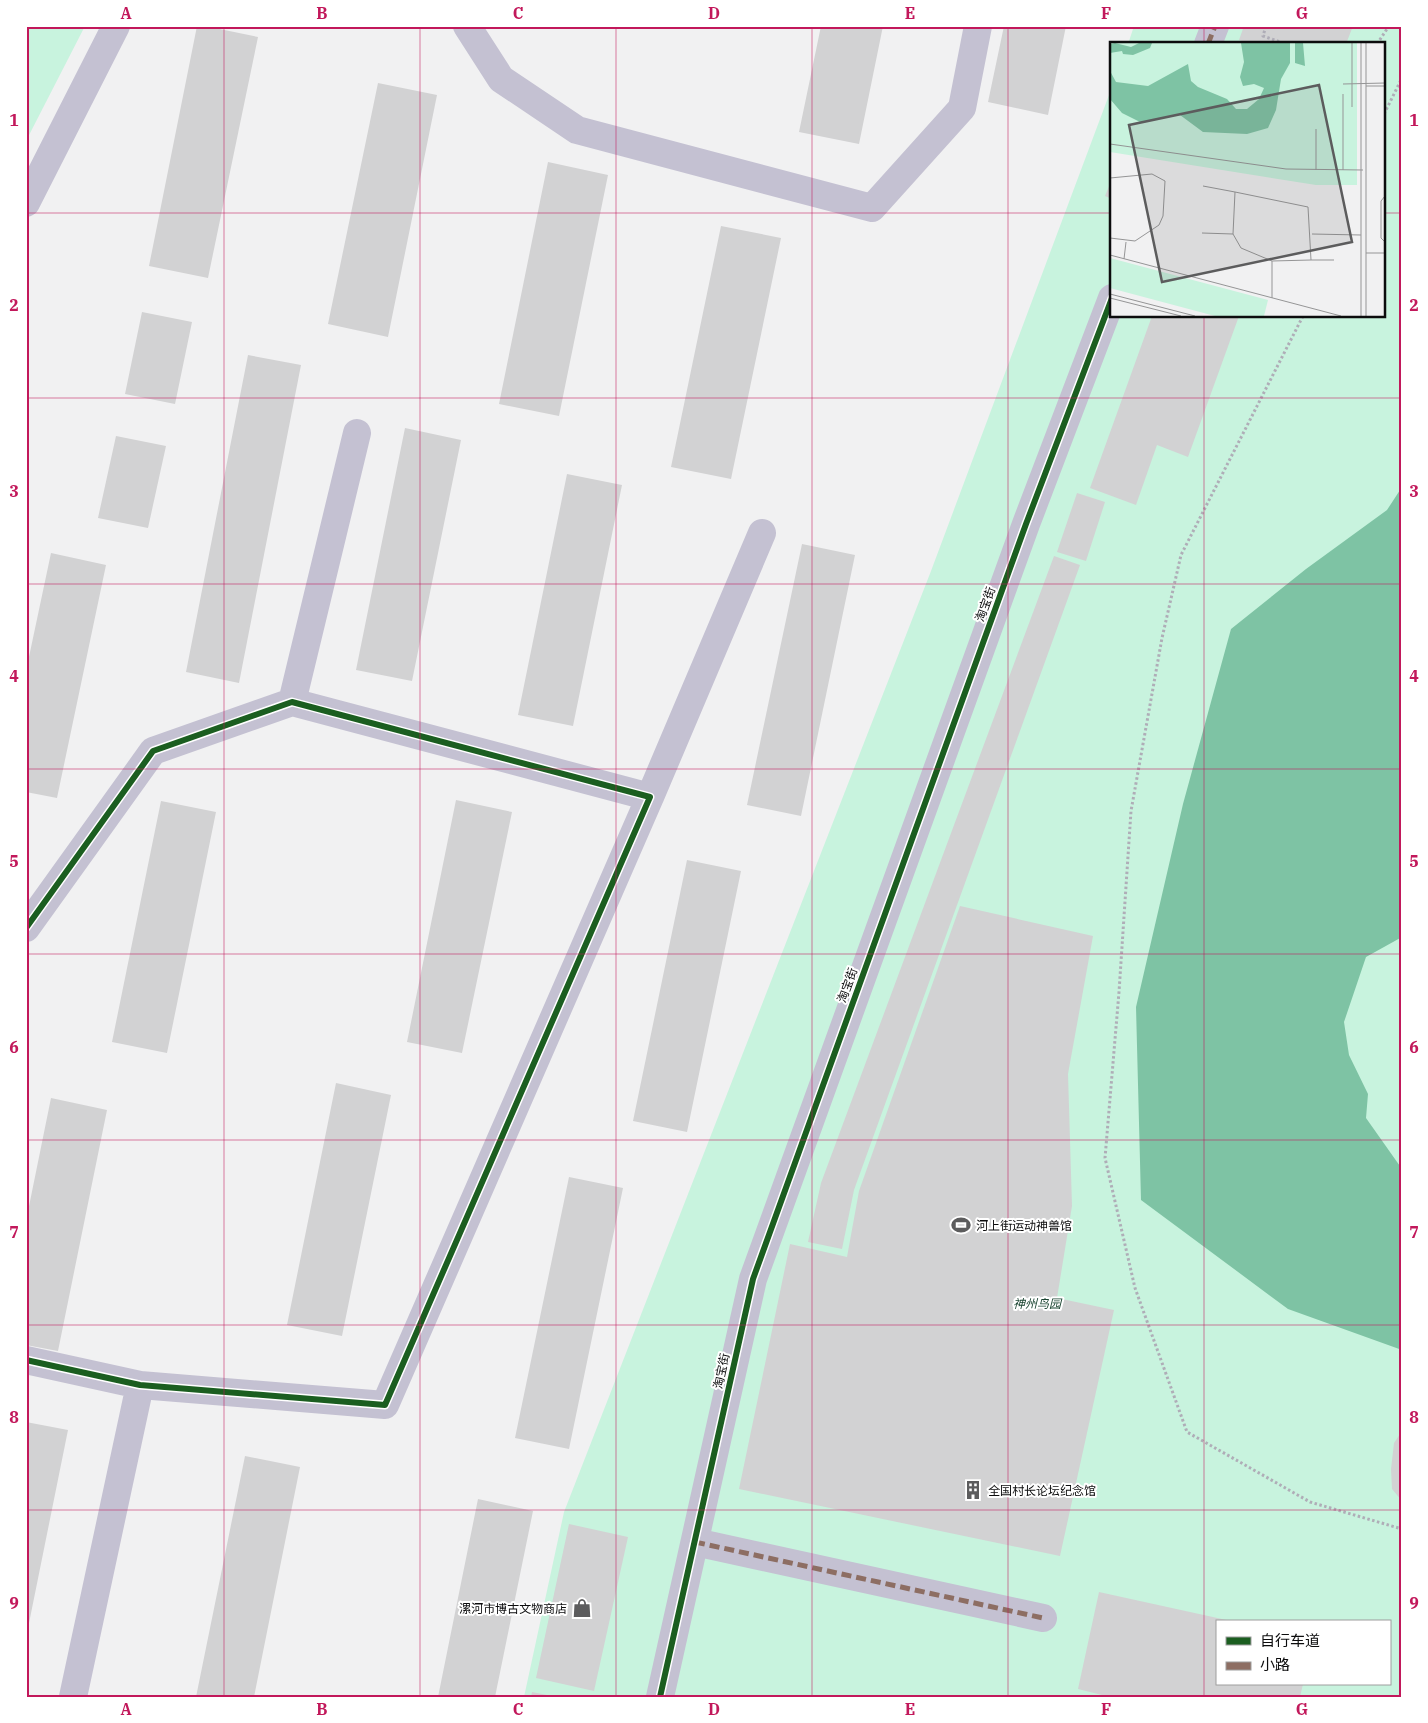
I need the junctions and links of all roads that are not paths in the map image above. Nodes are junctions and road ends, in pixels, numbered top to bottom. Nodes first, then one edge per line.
1 (116, 26) edge
2 (467, 26) edge
3 (978, 26) edge
4 (1215, 26) edge
5 (1209, 42) edge
6 (26, 203) edge
7 (1110, 303) edge
8 (357, 433) dead end
9 (762, 533) dead end
10 (292, 702) junction
11 (650, 798) junction
12 (26, 928) edge
13 (26, 1360) edge
14 (140, 1385) junction
15 (695, 1542) junction
16 (1043, 1618) dead end
17 (72, 1697) edge
18 (660, 1697) edge

1 - 6 street
2 - 3 street
4 - 5 street
7 - 15 street, 淘宝街
8 - 10 street
9 - 11 street
10 - 11 street
10 - 12 street
11 - 14 street
13 - 14 street
14 - 17 street
15 - 16 street
15 - 18 street, 淘宝街

